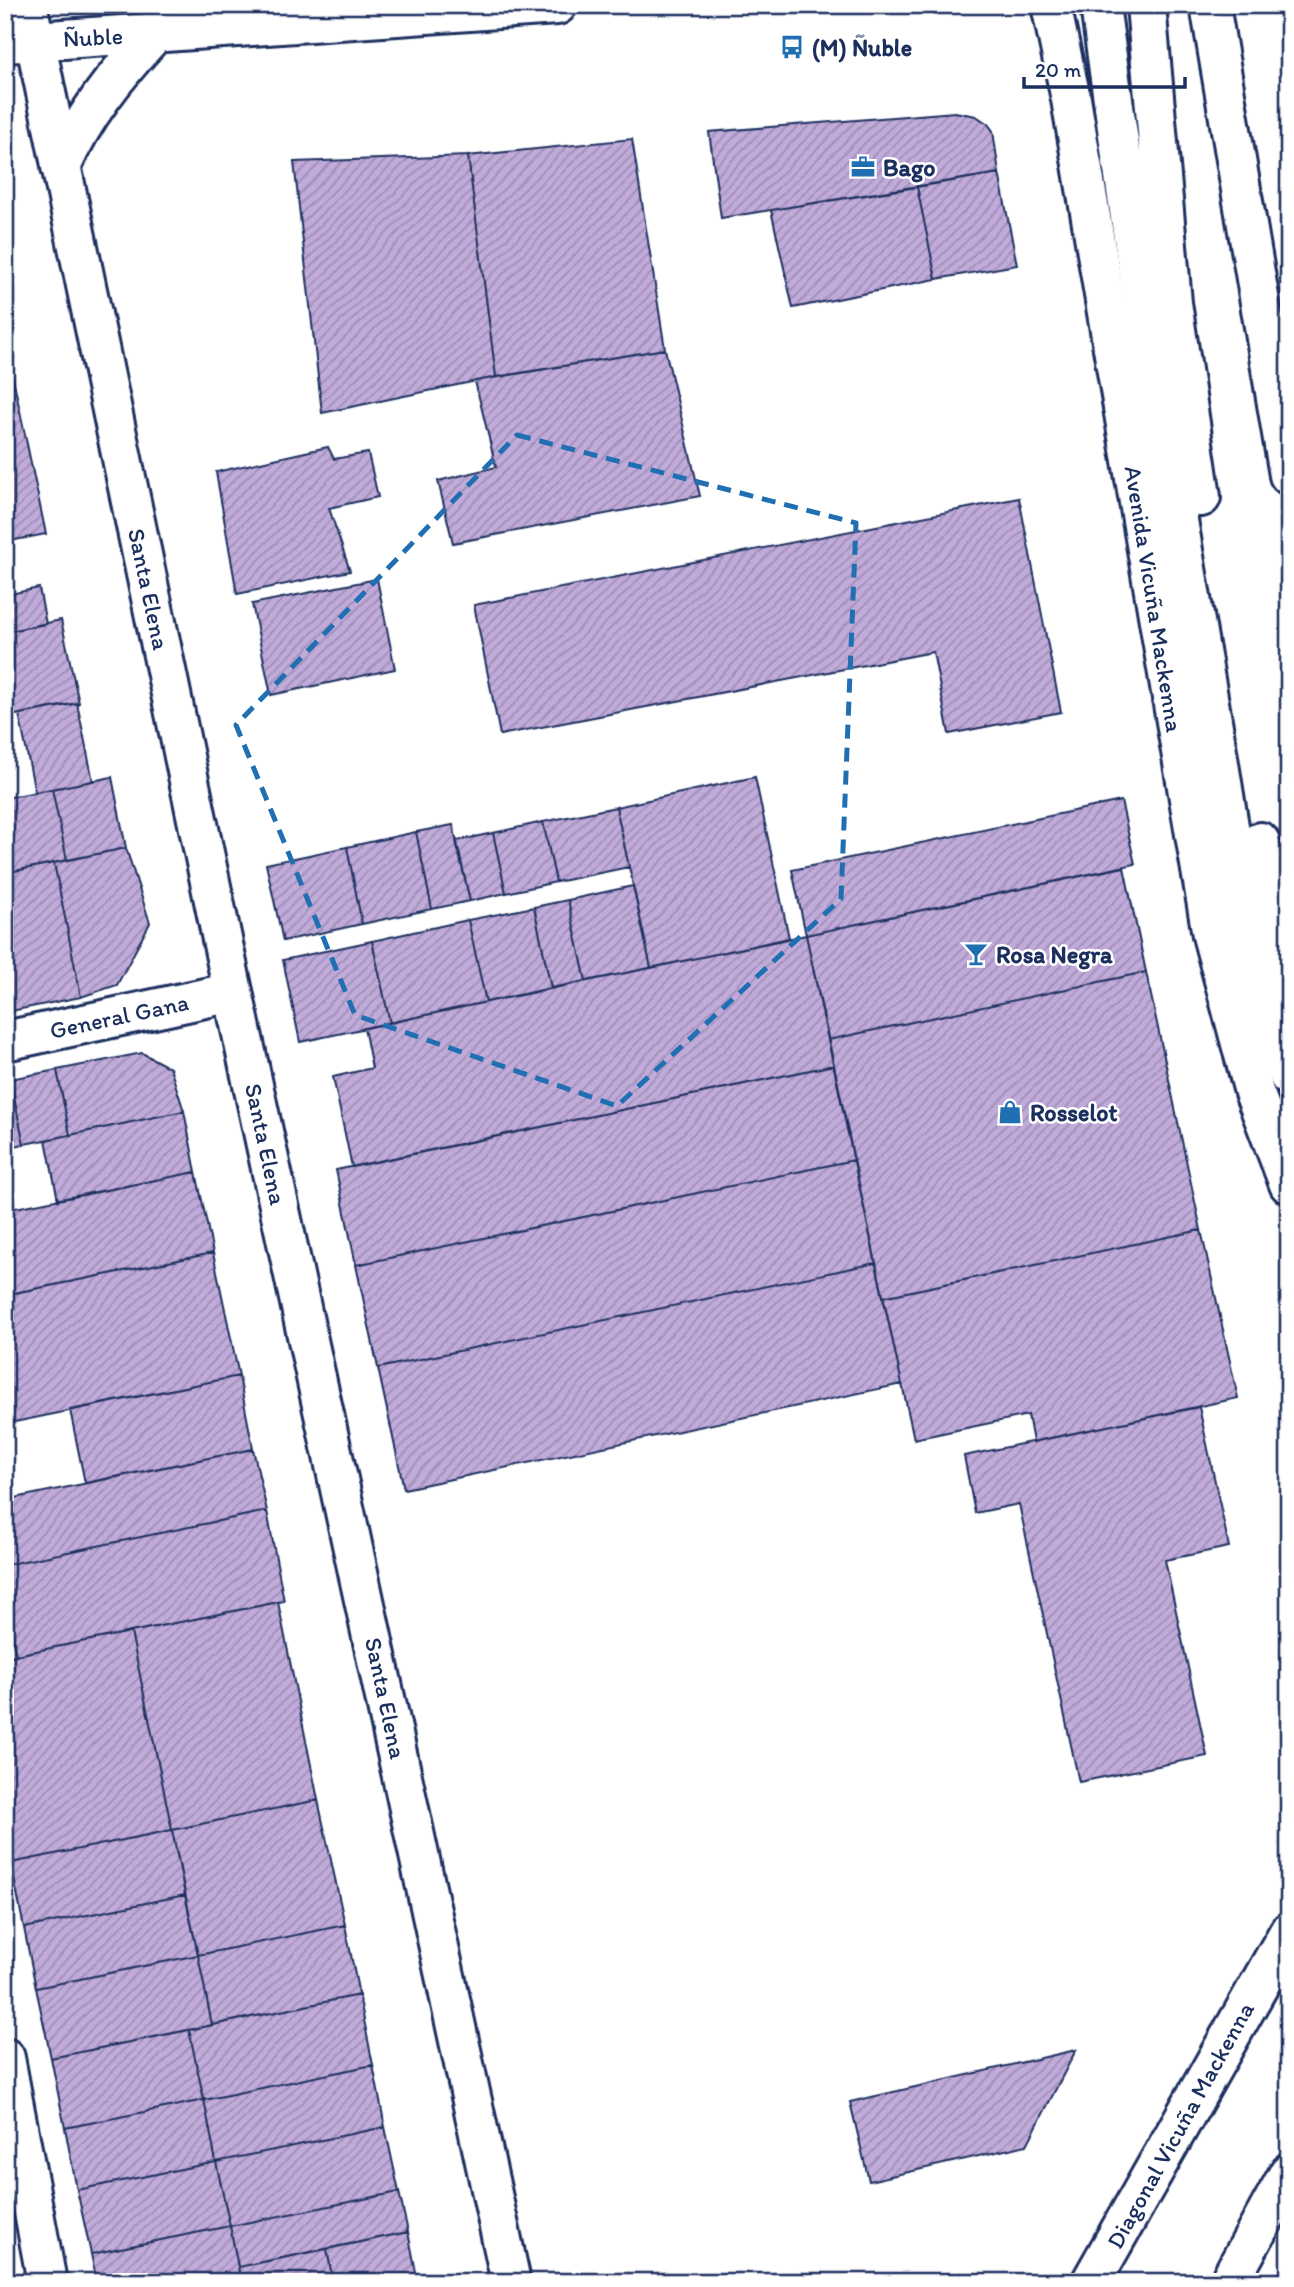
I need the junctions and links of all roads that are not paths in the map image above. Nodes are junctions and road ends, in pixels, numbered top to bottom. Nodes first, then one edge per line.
1 (557, 5) edge
2 (1051, 5) edge
3 (1100, 5) edge
4 (1146, 5) edge
5 (1210, 5) edge
6 (22, 30) edge
7 (154, 34) junction
8 (61, 167) junction
9 (1289, 475) edge
10 (1289, 977) edge
11 (233, 992) junction
12 (5, 1041) edge
13 (1289, 1076) edge
14 (1289, 1184) edge
15 (1289, 1932) edge
16 (5, 2058) edge
17 (1289, 2173) edge
18 (47, 2282) edge
19 (511, 2282) edge
20 (1091, 2282) edge
21 (1229, 2282) edge

1 - 7 main road, Ñuble
2 - 14 main road, Avenida Vicuña Mackenna
3 - 13 main road
4 - 10 main road
5 - 9 main road
6 - 7 main road, Ñuble
6 - 8 main road, Santa Elena
7 - 8 main road
8 - 11 main road, Santa Elena
11 - 12 main road, General Gana
11 - 19 main road, Santa Elena
15 - 20 main road, Diagonal Vicuña Mackenna
16 - 18 main road
17 - 21 main road

